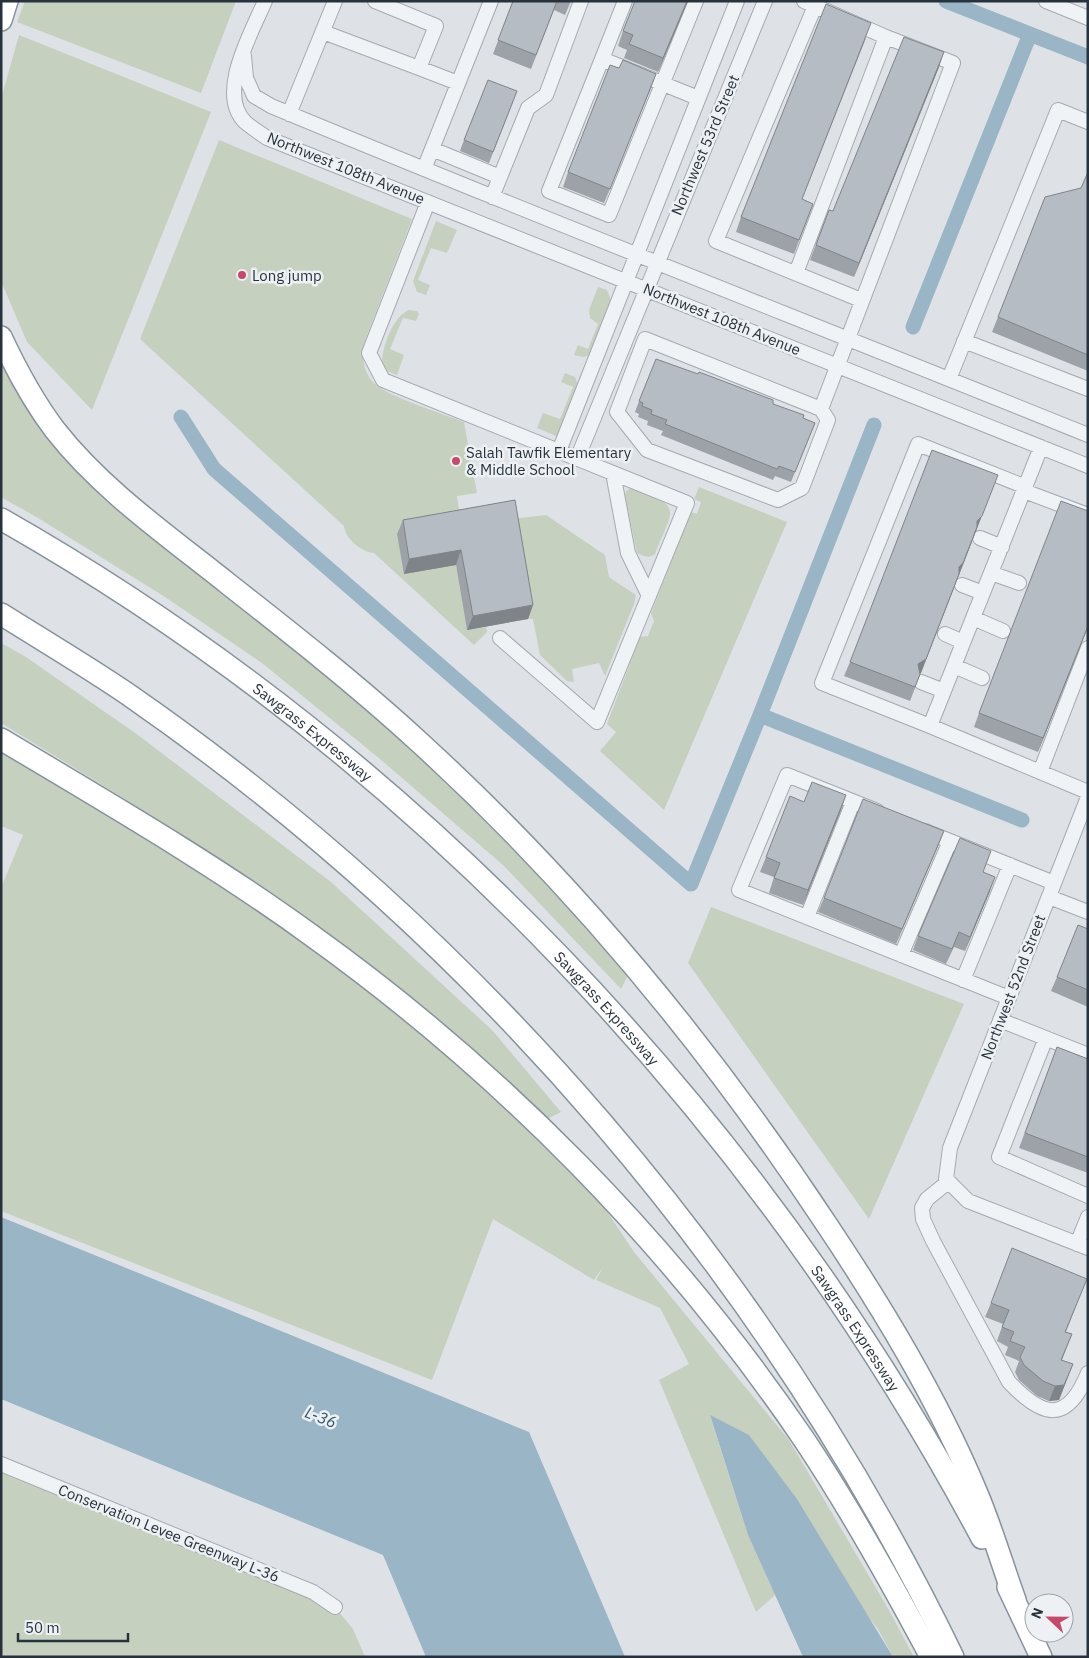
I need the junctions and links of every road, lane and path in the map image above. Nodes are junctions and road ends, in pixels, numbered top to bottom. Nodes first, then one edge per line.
1 (7, 1) edge
2 (265, 1) edge
3 (335, 1) edge
4 (375, 1) edge
5 (491, 1) edge
6 (581, 1) edge
7 (625, 1) edge
8 (696, 1) edge
9 (737, 1) edge
10 (765, 1) edge
11 (1046, 1) edge
12 (810, 4) edge
13 (1088, 18) edge
14 (1, 20) edge
15 (323, 32) junction
16 (886, 37) junction
17 (243, 54) junction
18 (602, 59) junction
19 (419, 68) junction
20 (458, 83) junction
21 (663, 84) junction
22 (698, 98) junction
23 (289, 114) junction
24 (1088, 122) edge
25 (432, 150) junction
26 (424, 169) junction
27 (500, 177) junction
28 (492, 197) junction
29 (428, 202) junction
30 (637, 257) junction
31 (656, 263) junction
32 (796, 273) junction
33 (627, 281) junction
34 (646, 289) junction
35 (861, 300) junction
36 (1, 337) edge
37 (848, 338) junction
38 (964, 341) junction
39 (838, 366) junction
40 (949, 379) junction
41 (1088, 389) edge
42 (821, 409) junction
43 (1088, 435) edge
44 (1042, 447) junction
45 (559, 451) junction
46 (577, 458) junction
47 (1088, 466) edge
48 (613, 473) junction
49 (1025, 489) junction
50 (1088, 515) edge
51 (1, 519) edge
52 (980, 538) dead end
53 (1002, 547) junction
54 (991, 572) junction
55 (1019, 583) dead end
56 (962, 585) dead end
57 (983, 593) junction
58 (649, 596) junction
59 (1, 614) edge
60 (973, 618) junction
61 (1003, 631) dead end
62 (945, 634) dead end
63 (500, 638) dead end
64 (964, 642) junction
65 (1088, 648) edge
66 (954, 666) junction
67 (982, 678) dead end
68 (921, 682) edge
69 (944, 691) junction
70 (930, 726) junction
71 (1, 739) edge
72 (1040, 772) junction
73 (1088, 792) edge
74 (1088, 797) edge
75 (853, 802) junction
76 (888, 816) edge
77 (915, 827) edge
78 (950, 841) junction
79 (1010, 865) junction
80 (1054, 882) junction
81 (1049, 897) junction
82 (1088, 912) edge
83 (806, 917) junction
84 (901, 955) junction
85 (963, 980) junction
86 (1009, 998) junction
87 (1000, 1020) junction
88 (1046, 1038) junction
89 (1088, 1056) edge
90 (947, 1180) junction
91 (1088, 1196) edge
92 (1088, 1217) edge
93 (1082, 1246) edge
94 (1088, 1372) edge
95 (1, 1464) edge
96 (1015, 1600) junction
97 (334, 1607) dead end
98 (931, 1657) edge
99 (953, 1657) edge
100 (1041, 1657) edge

1 - 14 highway
2 - 17 street
3 - 15 street
4 - 19 street
5 - 20 street
6 - 27 street
7 - 18 street
8 - 21 street
9 - 22 street, Northwest 53rd Street
10 - 31 street, Northwest 53rd Street
11 - 13 street
12 - 16 street
12 - 32 street
15 - 19 street
15 - 23 street
16 - 32 street
16 - 35 street
17 - 23 street, Northwest 108th Avenue
17 - 29 street, Northwest 108th Avenue
18 - 21 street
18 - 21 street
19 - 20 street
20 - 25 street
21 - 22 street
22 - 30 street, Northwest 53rd Street
23 - 26 street, Northwest 108th Avenue
24 - 38 street
25 - 26 street
25 - 27 street
26 - 28 street, Northwest 108th Avenue
27 - 28 street
28 - 30 street, Northwest 108th Avenue
29 - 33 street, Northwest 108th Avenue
29 - 45 street
30 - 31 street, Northwest 108th Avenue
30 - 33 street, Northwest 53rd Street
31 - 34 street, Northwest 53rd Street
31 - 37 street, Northwest 108th Avenue
32 - 35 street
33 - 34 street, Northwest 108th Avenue
33 - 45 street, Northwest 53rd Street
34 - 39 street, Northwest 108th Avenue
34 - 46 street, Northwest 53rd Street
35 - 37 street
36 - 96 highway
37 - 39 street
37 - 40 street, Northwest 108th Avenue
38 - 40 street
38 - 41 street
39 - 42 street
39 - 44 street, Northwest 108th Avenue
40 - 43 street, Northwest 108th Avenue
42 - 42 street
44 - 47 street, Northwest 108th Avenue
44 - 49 street
45 - 46 street
46 - 48 street
48 - 58 street
48 - 58 street
49 - 50 street
49 - 53 street
49 - 70 street
51 - 96 highway, Sawgrass Expressway
52 - 53 street
53 - 54 street
54 - 55 street
54 - 57 street
56 - 57 street
57 - 60 street
58 - 63 street
59 - 99 highway
60 - 61 street
60 - 64 street
62 - 64 street
64 - 66 street
65 - 72 street
66 - 67 street
66 - 69 street
68 - 69 street
69 - 70 street
70 - 72 street
71 - 98 highway
72 - 73 street
74 - 80 street, Northwest 52nd Street
75 - 76 street
75 - 83 street
75 - 83 street
77 - 78 street
78 - 79 street
78 - 84 street
79 - 80 street
79 - 85 street
80 - 81 street, Northwest 52nd Street
81 - 82 street
81 - 86 street, Northwest 52nd Street
83 - 84 street
84 - 85 street
85 - 86 street
86 - 87 street, Northwest 52nd Street
87 - 88 street
87 - 90 street, Northwest 52nd Street
88 - 89 street
88 - 91 street
90 - 93 street
90 - 94 street
92 - 93 street
95 - 97 street, Conservation Levee Greenway L-36
96 - 100 highway, Sawgrass Expressway

